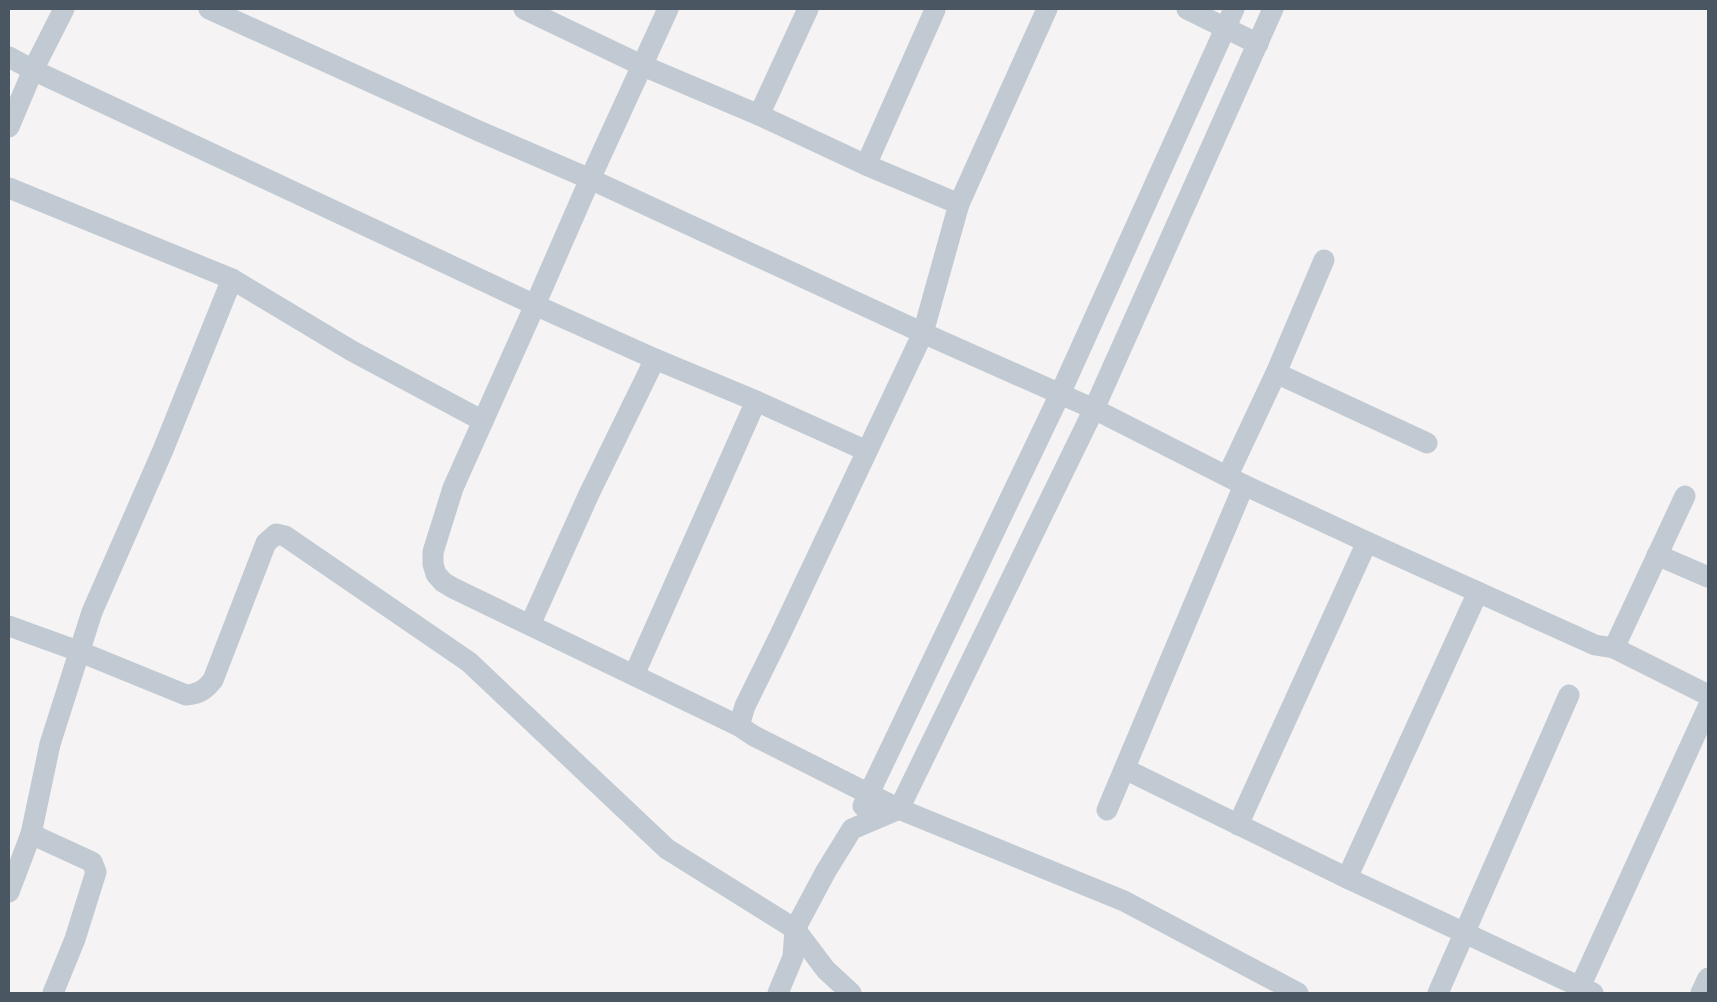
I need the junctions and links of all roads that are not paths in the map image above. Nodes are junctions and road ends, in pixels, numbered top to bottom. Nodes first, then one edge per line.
1 (64, 9) edge
2 (209, 9) edge
3 (668, 9) edge
4 (808, 9) edge
5 (1047, 9) edge
6 (1187, 9) edge
7 (1273, 9) edge
8 (935, 10) dead end
9 (536, 11) edge
10 (1229, 18) edge
11 (1258, 44) junction
12 (9, 57) edge
13 (642, 65) junction
14 (33, 70) junction
15 (759, 115) junction
16 (9, 127) edge
17 (866, 165) junction
18 (590, 179) junction
19 (9, 188) edge
20 (959, 204) junction
21 (1324, 260) dead end
22 (232, 279) junction
23 (536, 305) junction
24 (923, 333) junction
25 (655, 359) junction
26 (1276, 373) junction
27 (1060, 394) junction
28 (756, 401) junction
29 (1094, 409) junction
30 (483, 421) junction
31 (1427, 443) dead end
32 (867, 451) junction
33 (1236, 480) junction
34 (1685, 496) dead end
35 (1367, 542) junction
36 (1657, 555) junction
37 (1708, 577) edge
38 (1478, 592) junction
39 (530, 625) junction
40 (9, 626) edge
41 (1614, 648) junction
42 (78, 652) junction
43 (634, 675) junction
44 (1569, 695) dead end
45 (1708, 695) edge
46 (1708, 706) edge
47 (739, 726) junction
48 (1125, 769) junction
49 (869, 794) junction
50 (899, 809) junction
51 (1107, 810) dead end
52 (1238, 826) junction
53 (852, 829) junction
54 (31, 834) junction
55 (1347, 878) junction
56 (9, 892) edge
57 (795, 930) junction
58 (1464, 934) junction
59 (1708, 978) edge
60 (1587, 990) edge
61 (53, 993) edge
62 (778, 993) edge
63 (851, 993) edge
64 (1298, 993) edge
65 (1438, 993) edge
66 (1701, 993) edge

1 - 14 street
2 - 18 street
3 - 13 street
4 - 15 street
5 - 20 street
6 - 10 street
7 - 11 street
8 - 17 street
9 - 13 street
10 - 11 street
10 - 27 street
11 - 29 street
12 - 14 street
13 - 15 street
13 - 18 street
14 - 16 street
14 - 23 street
15 - 17 street
17 - 20 street
18 - 23 street
18 - 24 street
19 - 22 street
20 - 24 street
21 - 26 street
22 - 30 street
22 - 42 street
23 - 25 street
23 - 30 street
24 - 27 street
24 - 32 street
25 - 28 street
25 - 39 street
26 - 31 street
26 - 33 street
27 - 29 street
27 - 49 street
28 - 32 street
28 - 43 street
29 - 33 street
29 - 50 street
30 - 39 street
32 - 47 street
33 - 35 street
33 - 48 street
34 - 36 street
35 - 38 street
35 - 52 street
36 - 37 street
36 - 41 street
38 - 41 street
38 - 55 street
39 - 43 street
40 - 42 street
41 - 45 street
42 - 54 street
42 - 57 street
43 - 47 street
44 - 58 street
46 - 60 street
47 - 49 street
48 - 51 street
48 - 52 street
49 - 50 street
49 - 53 street
50 - 53 street
50 - 64 street
52 - 55 street
53 - 57 street
54 - 56 street
54 - 61 street
55 - 58 street
57 - 62 street
57 - 63 street
58 - 60 street
58 - 65 street
59 - 66 street

